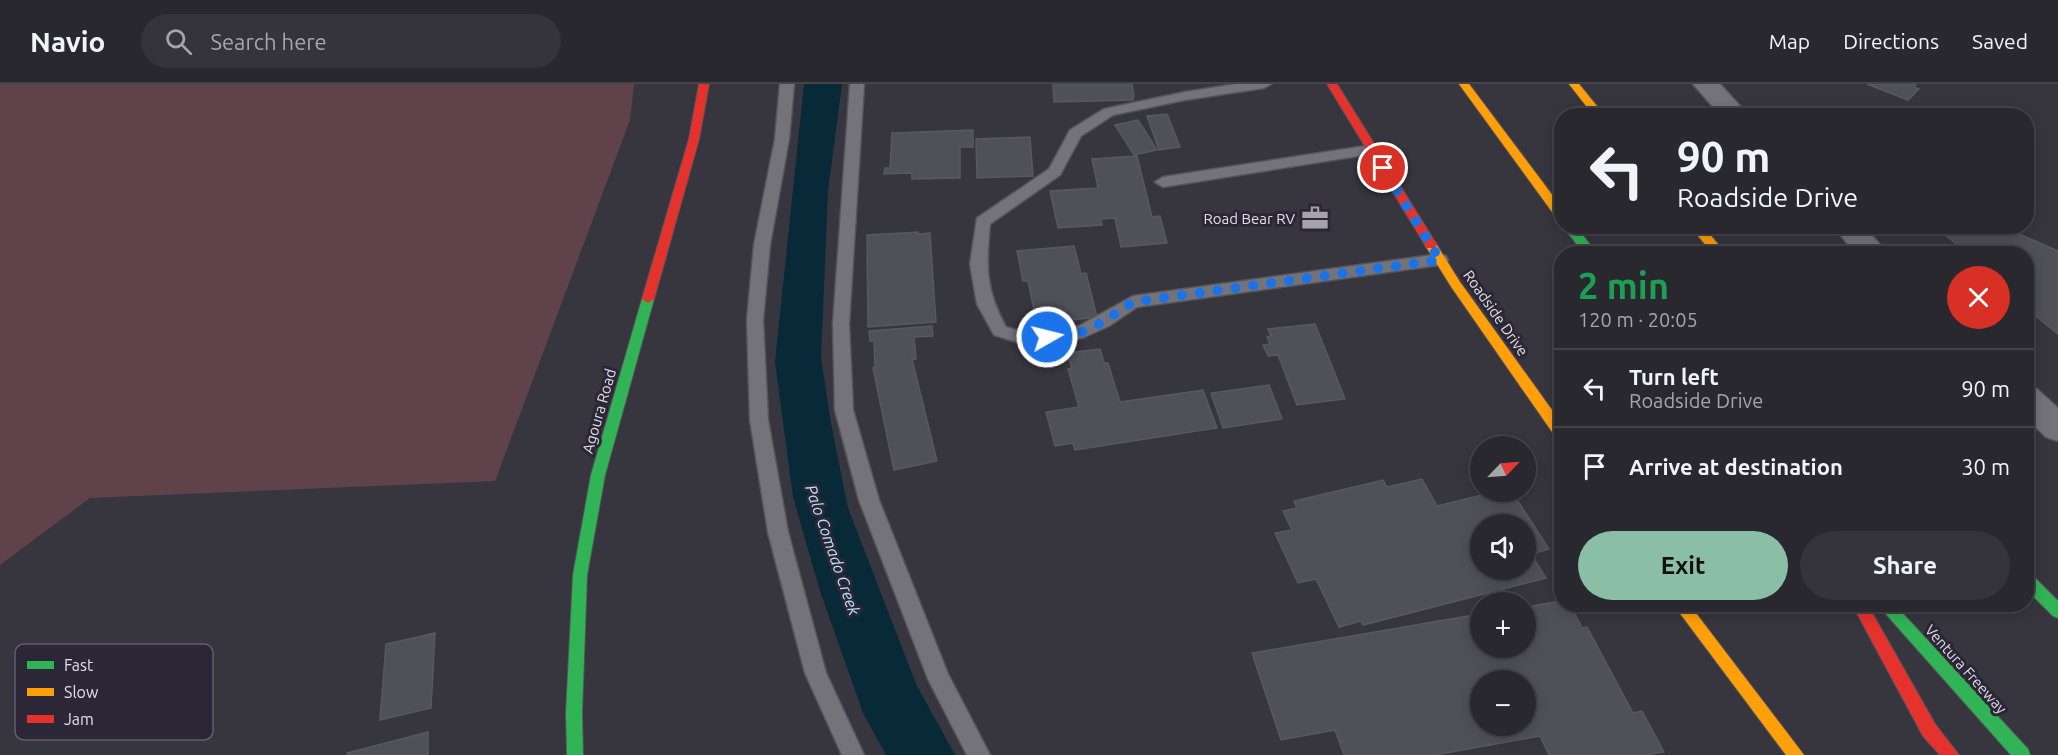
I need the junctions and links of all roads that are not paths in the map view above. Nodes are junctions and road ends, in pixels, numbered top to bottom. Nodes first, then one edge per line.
1 (704, 84) edge
2 (787, 84) edge
3 (856, 84) edge
4 (1264, 84) edge
5 (1332, 84) edge
6 (1464, 84) edge
7 (1574, 84) edge
8 (1706, 84) edge
9 (1594, 108) edge
10 (1728, 108) edge
11 (1372, 150) junction
12 (1163, 182) dead end
13 (1554, 206) edge
14 (1575, 234) edge
15 (1703, 234) edge
16 (1855, 234) edge
17 (1585, 246) edge
18 (1713, 246) edge
19 (1866, 246) edge
20 (1440, 260) junction
21 (2034, 406) edge
22 (1554, 424) edge
23 (2058, 428) edge
24 (2034, 587) edge
25 (2058, 611) edge
26 (1686, 612) edge
27 (1863, 612) edge
28 (1891, 612) edge
29 (575, 755) edge
30 (853, 755) edge
31 (979, 755) edge
32 (1797, 755) edge
33 (1951, 755) edge
34 (2022, 755) edge

1 - 29 main road, Agoura Road
2 - 30 lane
3 - 31 lane
4 - 20 lane
5 - 11 main road, Roadside Drive
6 - 13 main road
7 - 9 main road
8 - 10 street
11 - 12 lane
11 - 20 main road, Roadside Drive
14 - 17 main road
15 - 18 main road
16 - 19 street
20 - 22 main road, Roadside Drive
21 - 23 street
24 - 25 main road
26 - 32 main road
27 - 33 main road
28 - 34 main road, Ventura Freeway

